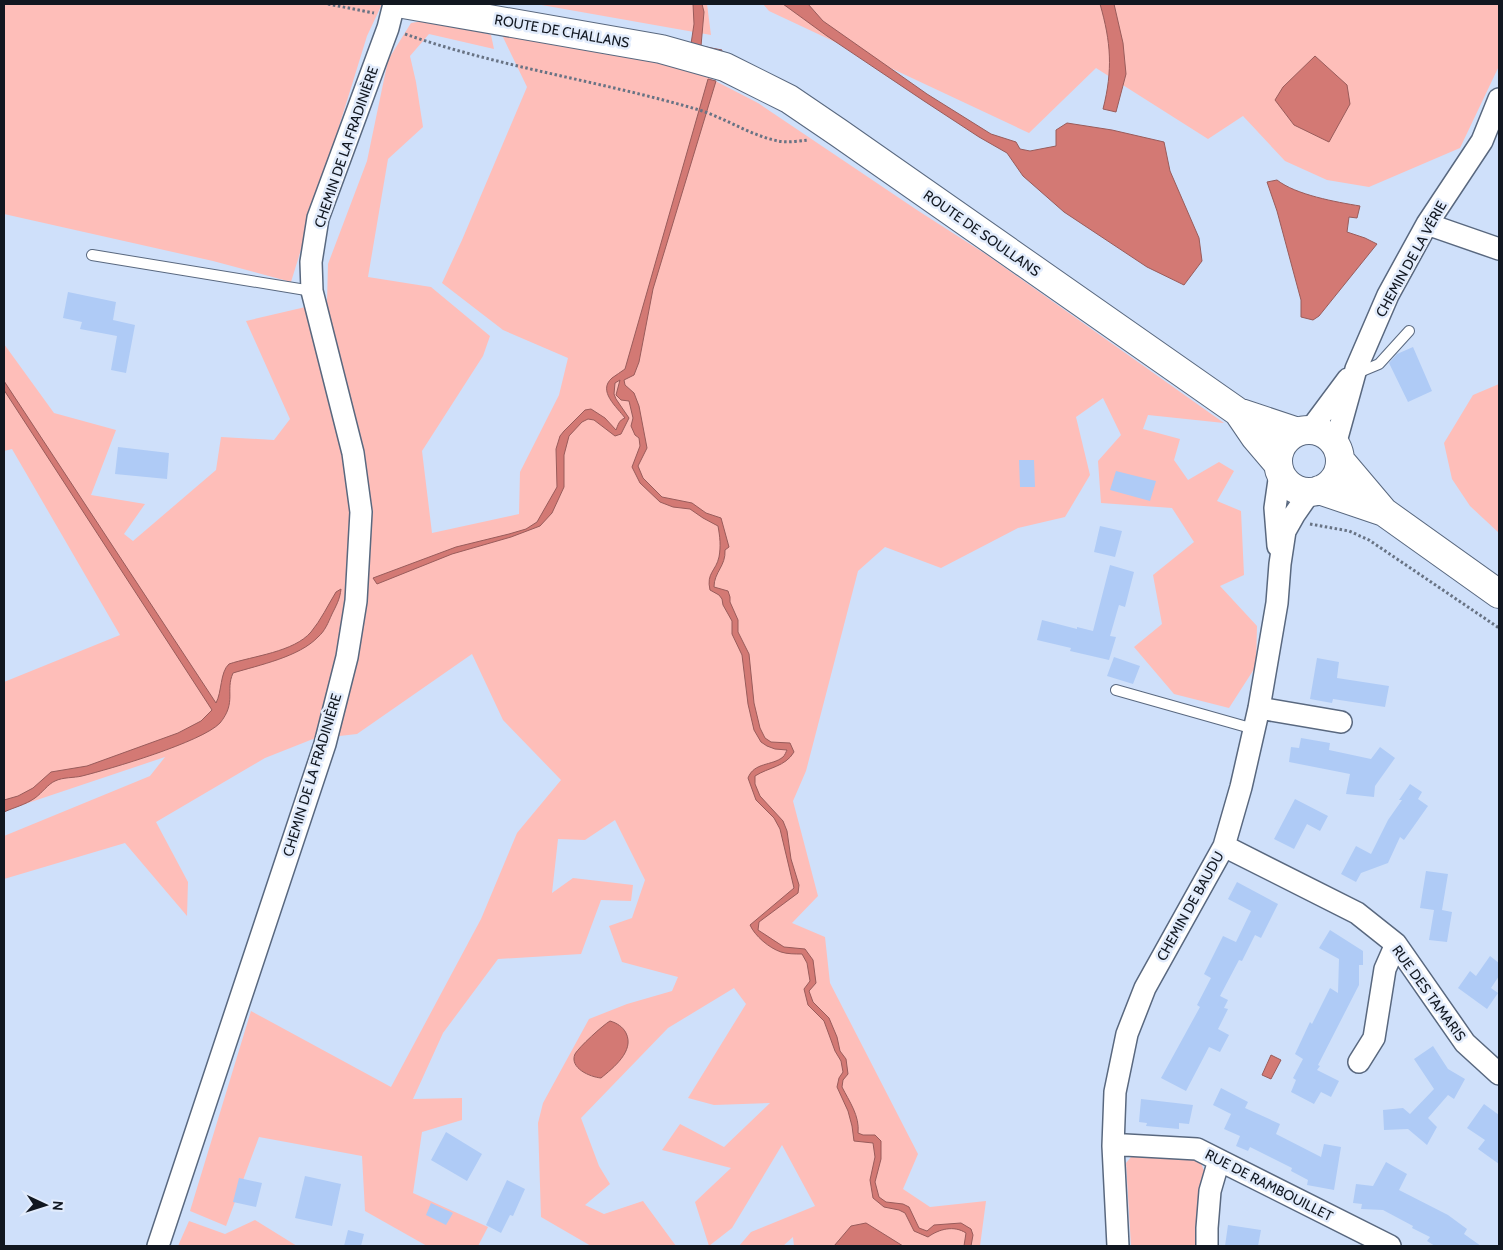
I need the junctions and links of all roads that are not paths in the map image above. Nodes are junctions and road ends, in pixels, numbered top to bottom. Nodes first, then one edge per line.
1 (433, 6) edge
2 (394, 13) edge
3 (720, 66) joint
4 (1499, 99) edge
5 (1426, 224) junction
6 (1499, 249) edge
7 (92, 255) dead end
8 (312, 291) junction
9 (1408, 332) dead end
10 (1355, 372) junction
11 (1238, 412) junction
12 (1304, 431) junction
13 (1337, 453) junction
14 (1279, 468) junction
15 (1315, 491) junction
16 (1384, 512) junction
17 (1280, 564) junction
18 (1499, 594) edge
19 (1116, 690) dead end
20 (1259, 708) junction
21 (1341, 722) dead end
22 (1254, 729) junction
23 (1224, 846) junction
24 (1396, 944) junction
25 (1359, 1062) dead end
26 (1499, 1074) edge
27 (1112, 1146) junction
28 (1220, 1160) junction
29 (158, 1246) edge
30 (1118, 1246) edge
31 (1207, 1246) edge
32 (1390, 1246) edge

1 - 2 main road, ROUTE DE CHALLANS
1 - 3 main road, ROUTE DE CHALLANS
2 - 8 street, CHEMIN DE LA FRADINIÈRE
3 - 11 main road, ROUTE DE SOULLANS
4 - 5 street, CHEMIN DE LA VÉRIE
5 - 6 street
5 - 10 street, CHEMIN DE LA VÉRIE
7 - 8 lane
8 - 29 street, CHEMIN DE LA FRADINIÈRE
9 - 10 lane
10 - 12 street, CHEMIN DE LA VÉRIE
10 - 13 street, CHEMIN DE LA VÉRIE
11 - 12 main road, ROUTE DE SOULLANS
11 - 14 main road, ROUTE DE SOULLANS
12 - 13 main road
12 - 14 main road
13 - 15 main road
13 - 16 main road
14 - 15 main road
14 - 17 street, CHEMIN DE BAUDU
15 - 16 main road
15 - 17 street, CHEMIN DE BAUDU
16 - 18 main road
17 - 20 street, CHEMIN DE BAUDU
19 - 22 lane
20 - 21 street
20 - 22 street, CHEMIN DE BAUDU
22 - 23 street, CHEMIN DE BAUDU
23 - 24 street, RUE DES TAMARIS
23 - 27 street, CHEMIN DE BAUDU
24 - 25 street
24 - 26 street, RUE DES TAMARIS
27 - 28 street, RUE DE RAMBOUILLET
27 - 30 street, CHEMIN DE BAUDU
28 - 31 street
28 - 32 street, RUE DE RAMBOUILLET

